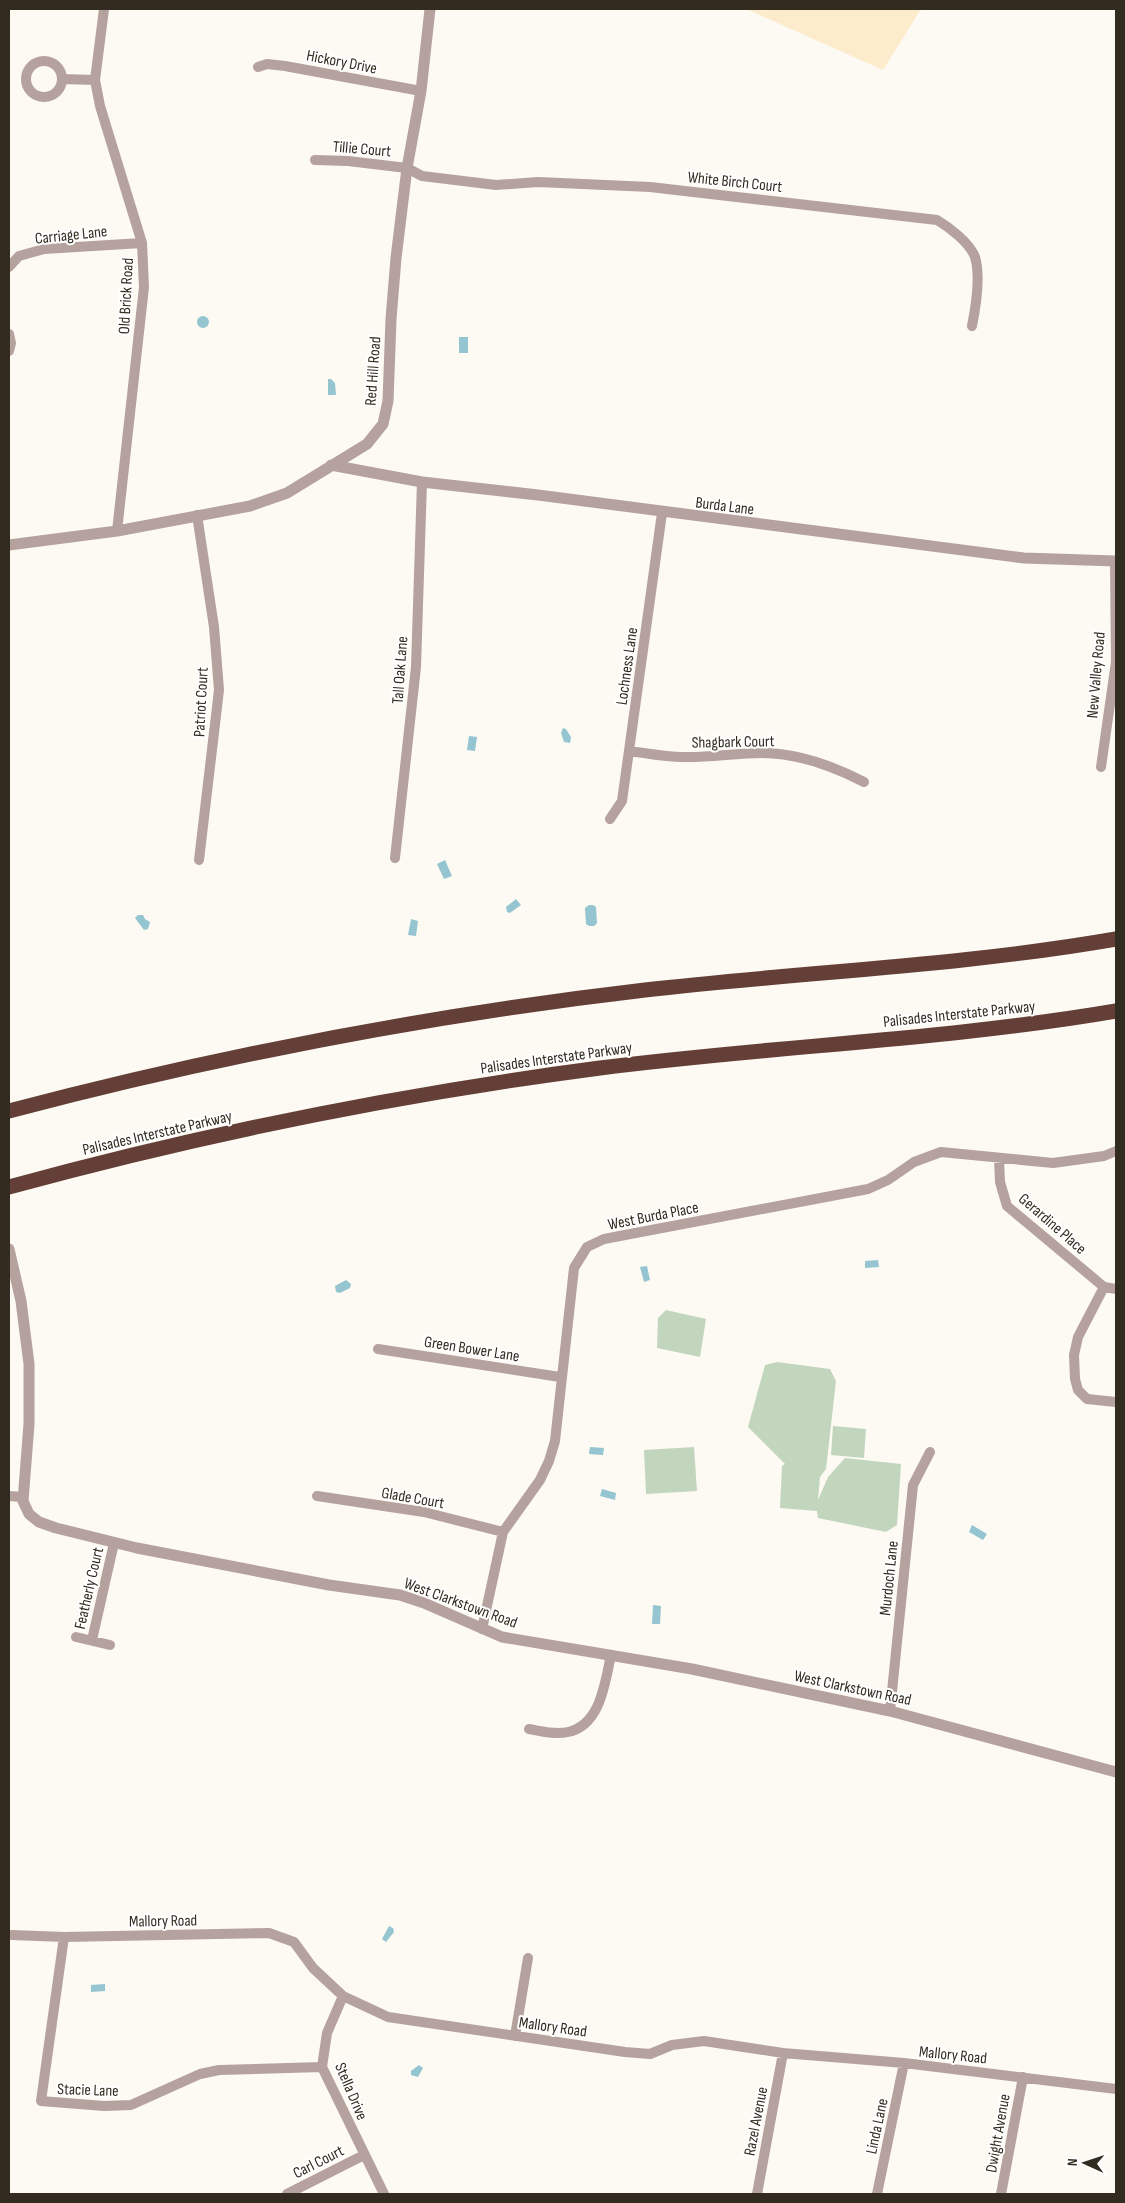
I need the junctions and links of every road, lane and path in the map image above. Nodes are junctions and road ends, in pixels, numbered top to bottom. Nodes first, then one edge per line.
1 (104, 9) edge
2 (430, 9) edge
3 (258, 67) dead end
4 (62, 80) dead end
5 (95, 80) junction
6 (421, 91) junction
7 (315, 160) dead end
8 (407, 168) junction
9 (142, 243) junction
10 (9, 267) edge
11 (972, 326) dead end
12 (9, 334) edge
13 (9, 351) edge
14 (331, 466) junction
15 (422, 482) junction
16 (662, 513) junction
17 (197, 515) junction
18 (117, 531) junction
19 (9, 545) edge
20 (1116, 560) edge
21 (629, 751) junction
22 (1101, 767) dead end
23 (864, 782) dead end
24 (610, 819) dead end
25 (395, 858) dead end
26 (199, 860) dead end
27 (1116, 939) edge
28 (1116, 1011) edge
29 (9, 1111) edge
30 (1116, 1150) edge
31 (999, 1159) junction
32 (9, 1187) edge
33 (9, 1249) edge
34 (1104, 1287) junction
35 (1116, 1289) edge
36 (378, 1349) dead end
37 (560, 1377) junction
38 (1116, 1402) edge
39 (930, 1452) dead end
40 (9, 1496) edge
41 (317, 1496) dead end
42 (23, 1497) junction
43 (503, 1532) junction
44 (114, 1543) junction
45 (482, 1629) junction
46 (76, 1637) dead end
47 (92, 1640) junction
48 (110, 1645) dead end
49 (611, 1655) junction
50 (890, 1711) junction
51 (529, 1729) dead end
52 (1116, 1772) edge
53 (12, 1935) dead end
54 (64, 1937) junction
55 (528, 1958) dead end
56 (343, 1996) junction
57 (515, 2036) junction
58 (783, 2053) junction
59 (904, 2063) junction
60 (322, 2067) junction
61 (1022, 2077) junction
62 (1116, 2089) edge
63 (364, 2155) junction
64 (287, 2194) edge
65 (384, 2194) edge
66 (757, 2194) edge
67 (877, 2194) edge
68 (1001, 2194) edge

1 - 5 street, Old Brick Road
2 - 6 street, Red Hill Road
3 - 6 street, Hickory Drive
4 - 5 street
5 - 9 street, Old Brick Road
6 - 8 street, Red Hill Road
7 - 8 street, Tillie Court
8 - 11 street, White Birch Court
8 - 14 street, Red Hill Road
9 - 10 street, Carriage Lane
9 - 18 street, Old Brick Road
12 - 13 street
14 - 15 street, Burda Lane
14 - 17 street, Red Hill Road
15 - 16 street, Burda Lane
15 - 25 street, Tall Oak Lane
16 - 20 street, Burda Lane
16 - 21 street, Lochness Lane
17 - 18 street, Red Hill Road
17 - 26 street, Patriot Court
18 - 19 street, Red Hill Road
20 - 22 street, New Valley Road
21 - 23 street, Shagbark Court
21 - 24 street, Lochness Lane
27 - 29 highway
28 - 32 highway, Palisades Interstate Parkway
30 - 31 street, West Burda Place
31 - 34 street, Gerardine Place
31 - 37 street, West Burda Place
33 - 42 street
34 - 35 street
34 - 38 street
36 - 37 street, Green Bower Lane
37 - 43 street, West Burda Place
39 - 50 street, Murdoch Lane
40 - 42 street
41 - 43 street, Glade Court
42 - 44 street, West Clarkstown Road
43 - 45 street, West Burda Place
44 - 45 street, West Clarkstown Road
44 - 47 street, Featherly Court
45 - 49 street, West Clarkstown Road
46 - 47 street, Featherly Court
47 - 48 street, Featherly Court
49 - 50 street, West Clarkstown Road
49 - 51 street
50 - 52 street, West Clarkstown Road
53 - 54 street, Mallory Road
54 - 56 street, Mallory Road
54 - 60 street, Stacie Lane
55 - 57 street
56 - 57 street, Mallory Road
56 - 60 street, Stella Drive
57 - 58 street, Mallory Road
58 - 59 street, Mallory Road
58 - 66 street, Razel Avenue
59 - 61 street, Mallory Road
59 - 67 street, Linda Lane
60 - 63 street, Stella Drive
61 - 62 street, Mallory Road
61 - 68 street, Dwight Avenue
63 - 64 street, Carl Court
63 - 65 street, Stella Drive

